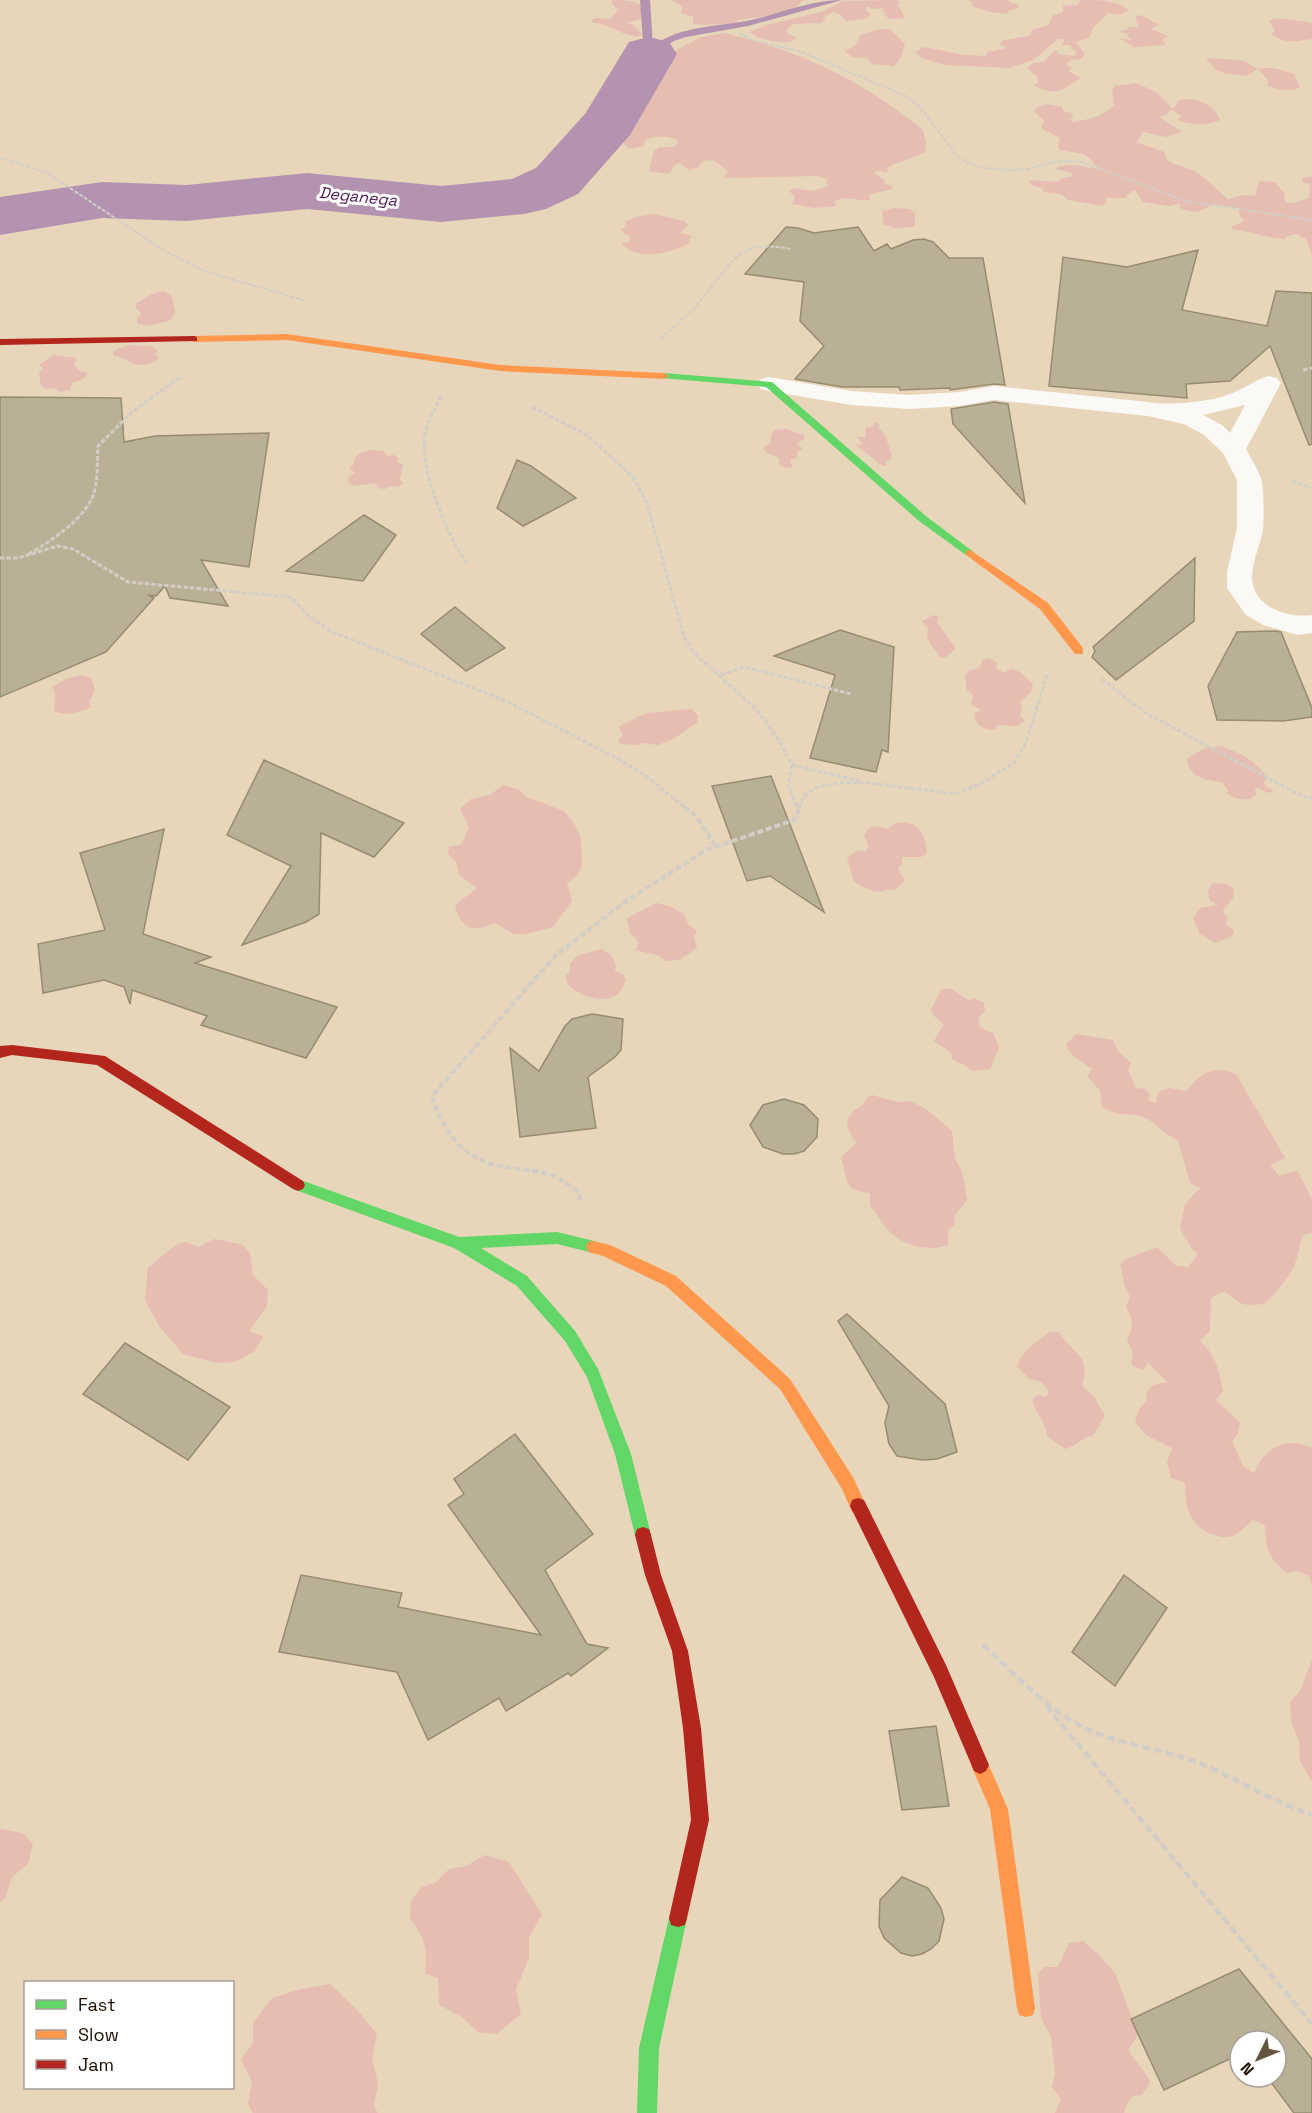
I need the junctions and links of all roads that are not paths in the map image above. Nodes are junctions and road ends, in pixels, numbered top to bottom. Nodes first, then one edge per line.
1 (0, 342) edge
2 (769, 384) junction
3 (1148, 409) junction
4 (1234, 449) junction
5 (1312, 624) edge
6 (1079, 651) road end
7 (0, 1052) edge
8 (459, 1243) junction
9 (1026, 2008) dead end
10 (647, 2113) edge

1 - 2 street
2 - 3 street
2 - 6 street
3 - 4 street
3 - 4 street
4 - 5 street
7 - 8 street
8 - 9 street
8 - 10 street

